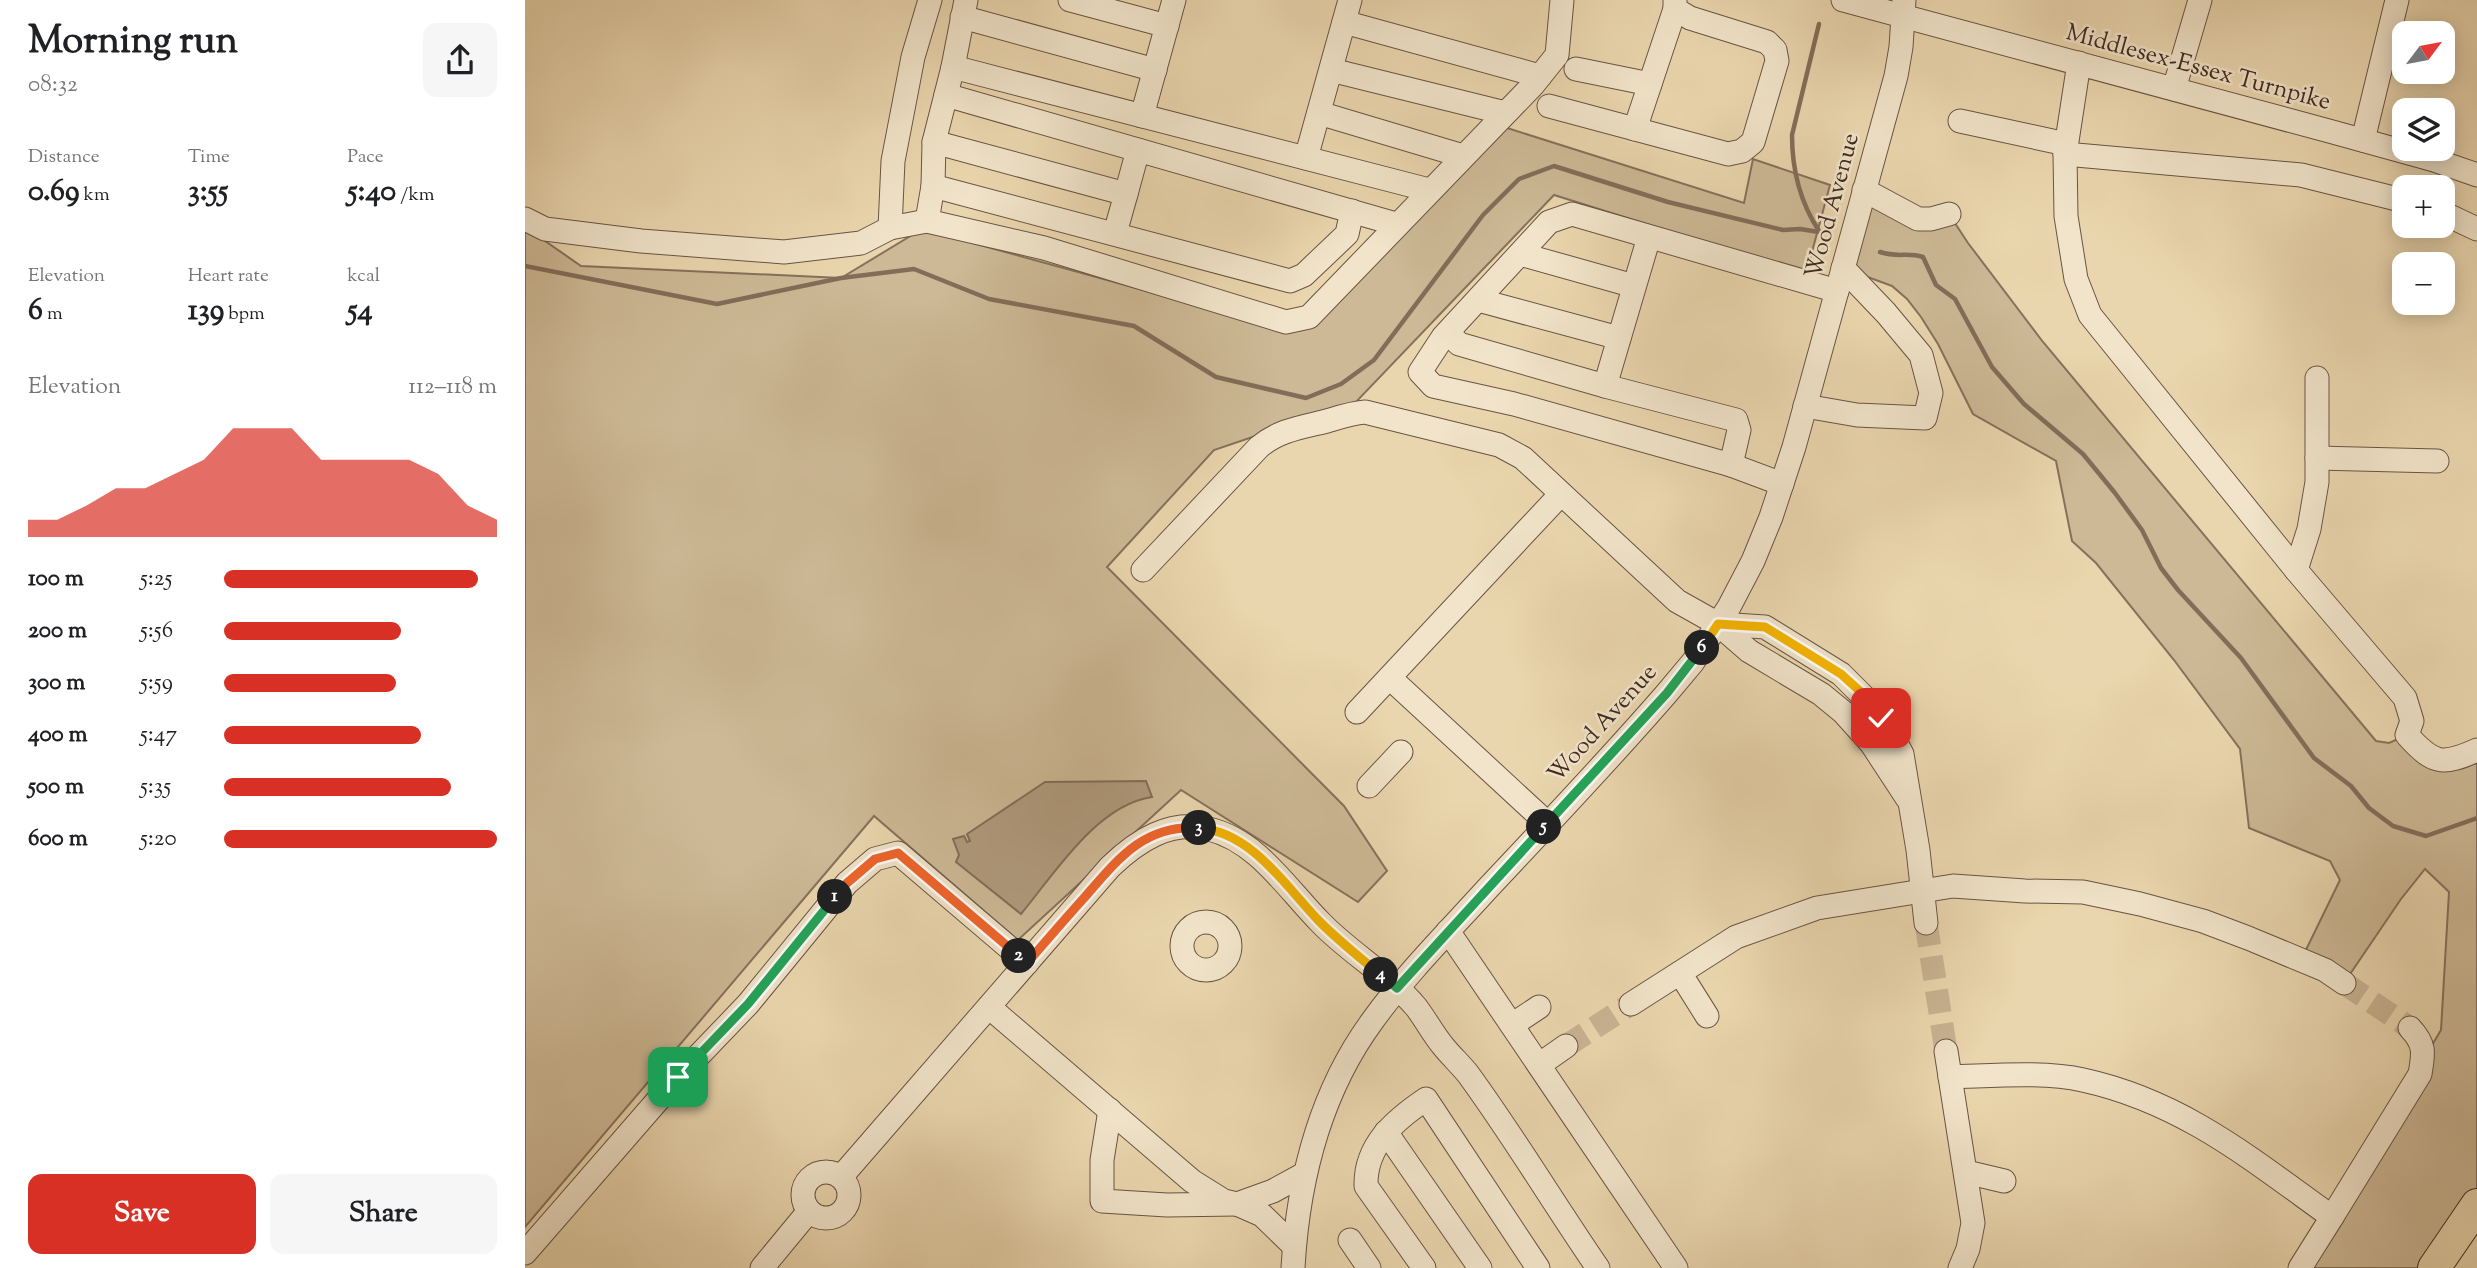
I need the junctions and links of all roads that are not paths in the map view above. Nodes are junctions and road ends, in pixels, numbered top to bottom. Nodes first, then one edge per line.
1 (930, 0) edge
2 (1070, 0) edge
3 (1174, 0) edge
4 (1562, 0) edge
5 (1843, 0) edge
6 (2200, 0) edge
7 (2397, 0) edge
8 (1675, 4) edge
9 (1904, 8) edge
10 (964, 9) edge
11 (1347, 11) edge
12 (1167, 26) junction
13 (2079, 64) junction
14 (953, 67) junction
15 (1576, 69) dead end
16 (1155, 70) junction
17 (1331, 70) junction
18 (1540, 76) junction
19 (1650, 84) junction
20 (2174, 89) junction
21 (946, 95) junction
22 (1549, 106) dead end
23 (1319, 113) junction
24 (1505, 113) junction
25 (1142, 116) junction
26 (1960, 121) dead end
27 (1635, 129) junction
28 (2363, 140) junction
29 (934, 142) junction
30 (2066, 149) junction
31 (1138, 150) junction
32 (1462, 156) junction
33 (1306, 158) junction
34 (2477, 175) edge
35 (933, 186) junction
36 (1429, 190) junction
37 (1864, 191) junction
38 (1126, 194) junction
39 (2392, 198) edge
40 (1352, 211) junction
41 (1949, 214) dead end
42 (525, 219) edge
43 (2455, 219) edge
44 (927, 221) junction
45 (1396, 224) junction
46 (890, 228) junction
47 (2477, 229) edge
48 (1115, 233) junction
49 (1649, 237) junction
50 (1520, 254) junction
51 (1843, 268) junction
52 (1634, 286) junction
53 (1837, 291) junction
54 (1478, 300) junction
55 (1448, 333) junction
56 (1619, 338) junction
57 (2317, 379) dead end
58 (1605, 386) junction
59 (1805, 406) junction
60 (2317, 458) junction
61 (2437, 461) dead end
62 (1731, 464) junction
63 (1783, 484) junction
64 (1561, 494) junction
65 (1143, 570) dead end
66 (2295, 570) junction
67 (1718, 624) junction
68 (1835, 670) junction
69 (1389, 678) junction
70 (1821, 694) junction
71 (1357, 712) dead end
72 (2477, 750) edge
73 (1401, 752) dead end
74 (1369, 786) dead end
75 (1907, 798) junction
76 (1548, 824) junction
77 (1922, 890) junction
78 (1926, 923) tunnel mouth
79 (1448, 931) junction
80 (1027, 963) junction
81 (1680, 973) junction
82 (2344, 983) tunnel mouth
83 (1397, 988) junction
84 (1631, 1004) tunnel mouth
85 (989, 1007) junction
86 (1539, 1007) dead end
87 (1707, 1016) dead end
88 (1512, 1025) junction
89 (2410, 1028) tunnel mouth
90 (1566, 1046) tunnel mouth
91 (1946, 1051) tunnel mouth
92 (1539, 1065) junction
93 (1950, 1077) junction
94 (1110, 1110) junction
95 (1386, 1132) junction
96 (1966, 1172) junction
97 (1304, 1174) junction
98 (841, 1177) junction
99 (1192, 1181) junction
100 (2004, 1181) dead end
101 (1237, 1204) junction
102 (1167, 1205) junction
103 (2477, 1205) edge
104 (809, 1211) junction
105 (2332, 1217) junction
106 (1350, 1240) dead end
107 (525, 1253) edge
108 (1293, 1257) edge
109 (762, 1268) edge
110 (1369, 1268) edge
111 (1424, 1268) edge
112 (1480, 1268) edge
113 (1538, 1268) edge
114 (1598, 1268) edge
115 (1676, 1268) edge
116 (1960, 1268) edge
117 (2300, 1268) edge
118 (2434, 1268) edge

1 - 46 street
2 - 12 street
3 - 12 street
4 - 18 street
5 - 9 street, Middlesex-Essex Turnpike
6 - 20 street
7 - 28 street
8 - 19 street
8 - 27 street
9 - 13 street, Middlesex-Essex Turnpike
9 - 37 street, Wood Avenue
10 - 14 street
10 - 16 street
11 - 17 street
11 - 18 street
12 - 16 street
13 - 20 street, Middlesex-Essex Turnpike
13 - 30 street
14 - 21 street
14 - 25 street
15 - 19 street
16 - 25 street
17 - 23 street
17 - 24 street
18 - 24 street
19 - 27 street
20 - 28 street, Middlesex-Essex Turnpike
21 - 29 street
21 - 31 street
22 - 27 street
23 - 32 street
23 - 33 street
24 - 32 street
25 - 33 street
26 - 30 street
28 - 34 street, Middlesex-Essex Turnpike
29 - 35 street
29 - 38 street
30 - 39 street
30 - 66 street
31 - 38 street
31 - 40 street
32 - 36 street
33 - 36 street
35 - 44 street
35 - 48 street
36 - 45 street
37 - 41 street
37 - 51 street, Wood Avenue
38 - 48 street
40 - 45 street
40 - 48 street
42 - 46 street
43 - 47 street
44 - 45 street
44 - 46 street
49 - 50 street
49 - 52 street
49 - 53 street
50 - 52 street
50 - 54 street
51 - 53 street, Wood Avenue
51 - 59 street
52 - 56 street
53 - 59 street, Wood Avenue
54 - 55 street
54 - 56 street
55 - 58 street
55 - 62 street
56 - 58 street
57 - 60 street
58 - 62 street
59 - 63 street, Wood Avenue
60 - 61 street
60 - 66 street
62 - 63 street
63 - 67 street, Wood Avenue
64 - 65 street
64 - 67 street
64 - 69 street
66 - 72 street
67 - 68 street
67 - 70 street
67 - 76 street, Wood Avenue
68 - 70 street
68 - 75 street
69 - 71 street
69 - 76 street
70 - 75 street
73 - 74 street
75 - 77 street
76 - 79 street, Wood Avenue
77 - 78 street
77 - 81 street
77 - 82 street
79 - 83 street, Wood Avenue
79 - 88 street
80 - 83 street
80 - 85 street
80 - 107 street
81 - 84 street
81 - 87 street
83 - 97 street, Wood Avenue
83 - 114 street
85 - 94 street
85 - 98 street
86 - 88 street
88 - 92 street
89 - 105 street
90 - 92 street
91 - 93 street
92 - 115 street
93 - 96 street
93 - 105 street
94 - 99 street
94 - 102 street
95 - 111 street
95 - 112 street
95 - 113 street
96 - 100 street
96 - 116 street
97 - 101 street
97 - 108 street, Wood Avenue
98 - 104 street
98 - 104 street
99 - 101 street
99 - 102 street
101 - 102 street
101 - 108 street
103 - 118 highway
104 - 109 street
105 - 117 street
106 - 110 street

